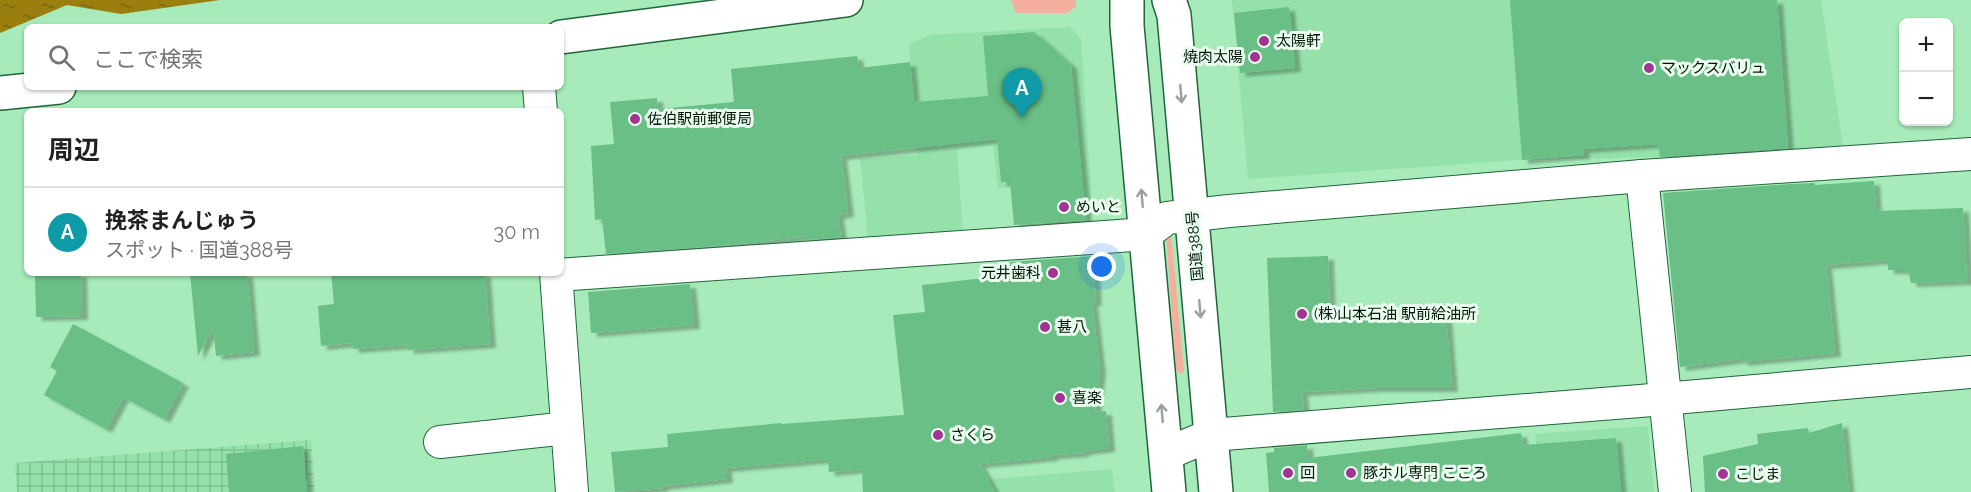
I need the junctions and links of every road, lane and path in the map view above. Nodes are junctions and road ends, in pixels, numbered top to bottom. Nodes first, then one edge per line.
1 (846, 0) edge
2 (1127, 0) edge
3 (1169, 0) edge
4 (564, 37) edge
5 (30, 90) edge
6 (539, 90) edge
7 (0, 93) edge
8 (542, 108) edge
9 (1971, 154) edge
10 (1642, 176) junction
11 (1192, 214) junction
12 (1146, 234) junction
13 (564, 273) edge
14 (556, 276) edge
15 (1971, 372) edge
16 (1665, 398) junction
17 (567, 428) junction
18 (1211, 435) junction
19 (440, 442) dead end
20 (1166, 454) junction
21 (572, 492) edge
22 (1169, 492) edge
23 (1216, 492) edge
24 (1675, 492) edge

1 - 4 main road
12 -> 2 main road
3 -> 11 main road, 国道388号
5 - 7 main road
6 - 8 street
9 - 10 street
10 - 11 street
10 - 16 street
11 - 12 street
11 -> 18 main road, 国道388号
12 - 13 street
20 -> 12 main road
14 - 17 street
15 - 16 street
16 - 18 street
16 - 24 street
17 - 19 street
17 - 21 street
18 - 20 street
18 - 23 main road, 国道388号
20 - 22 main road

